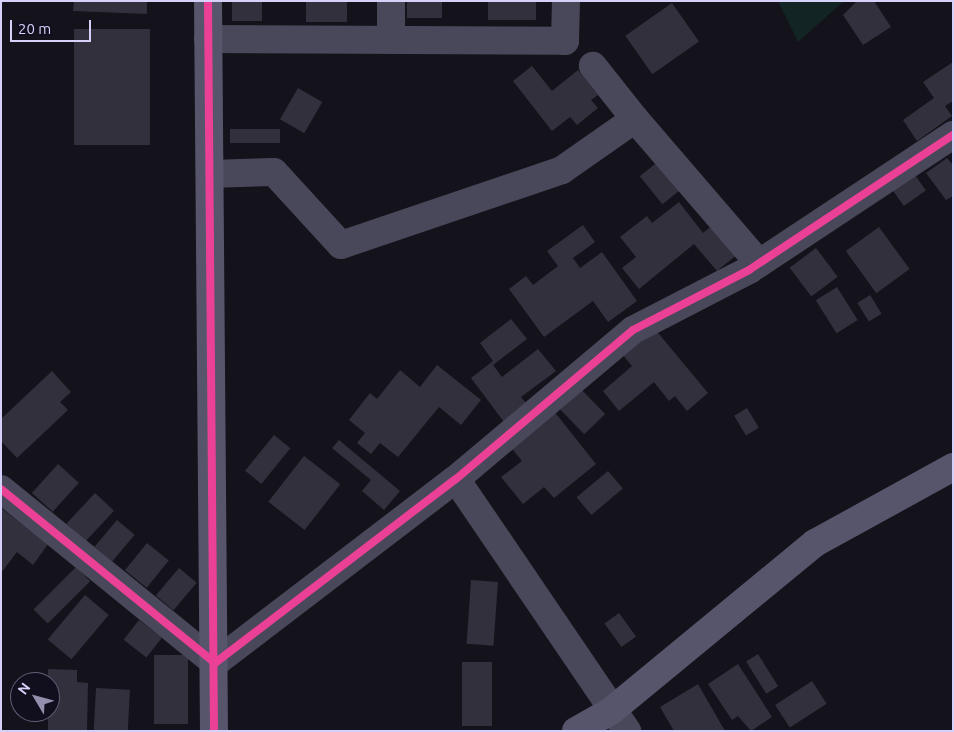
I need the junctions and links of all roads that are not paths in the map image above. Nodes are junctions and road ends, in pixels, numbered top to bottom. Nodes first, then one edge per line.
1 (208, 1) edge
2 (391, 1) edge
3 (566, 1) edge
4 (208, 39) junction
5 (391, 40) junction
6 (593, 66) dead end
7 (635, 119) junction
8 (953, 135) edge
9 (210, 174) junction
10 (759, 264) junction
11 (953, 467) edge
12 (456, 479) junction
13 (1, 489) edge
14 (215, 664) junction
15 (619, 721) edge
16 (214, 731) edge
17 (576, 731) edge

1 - 4 street
2 - 5 street
3 - 5 street
4 - 5 street
4 - 9 street
6 - 7 street
7 - 9 street
7 - 10 street
8 - 10 street
9 - 14 street
10 - 12 street
11 - 15 street
12 - 14 street
12 - 15 street
13 - 14 street
14 - 16 street
15 - 17 street

